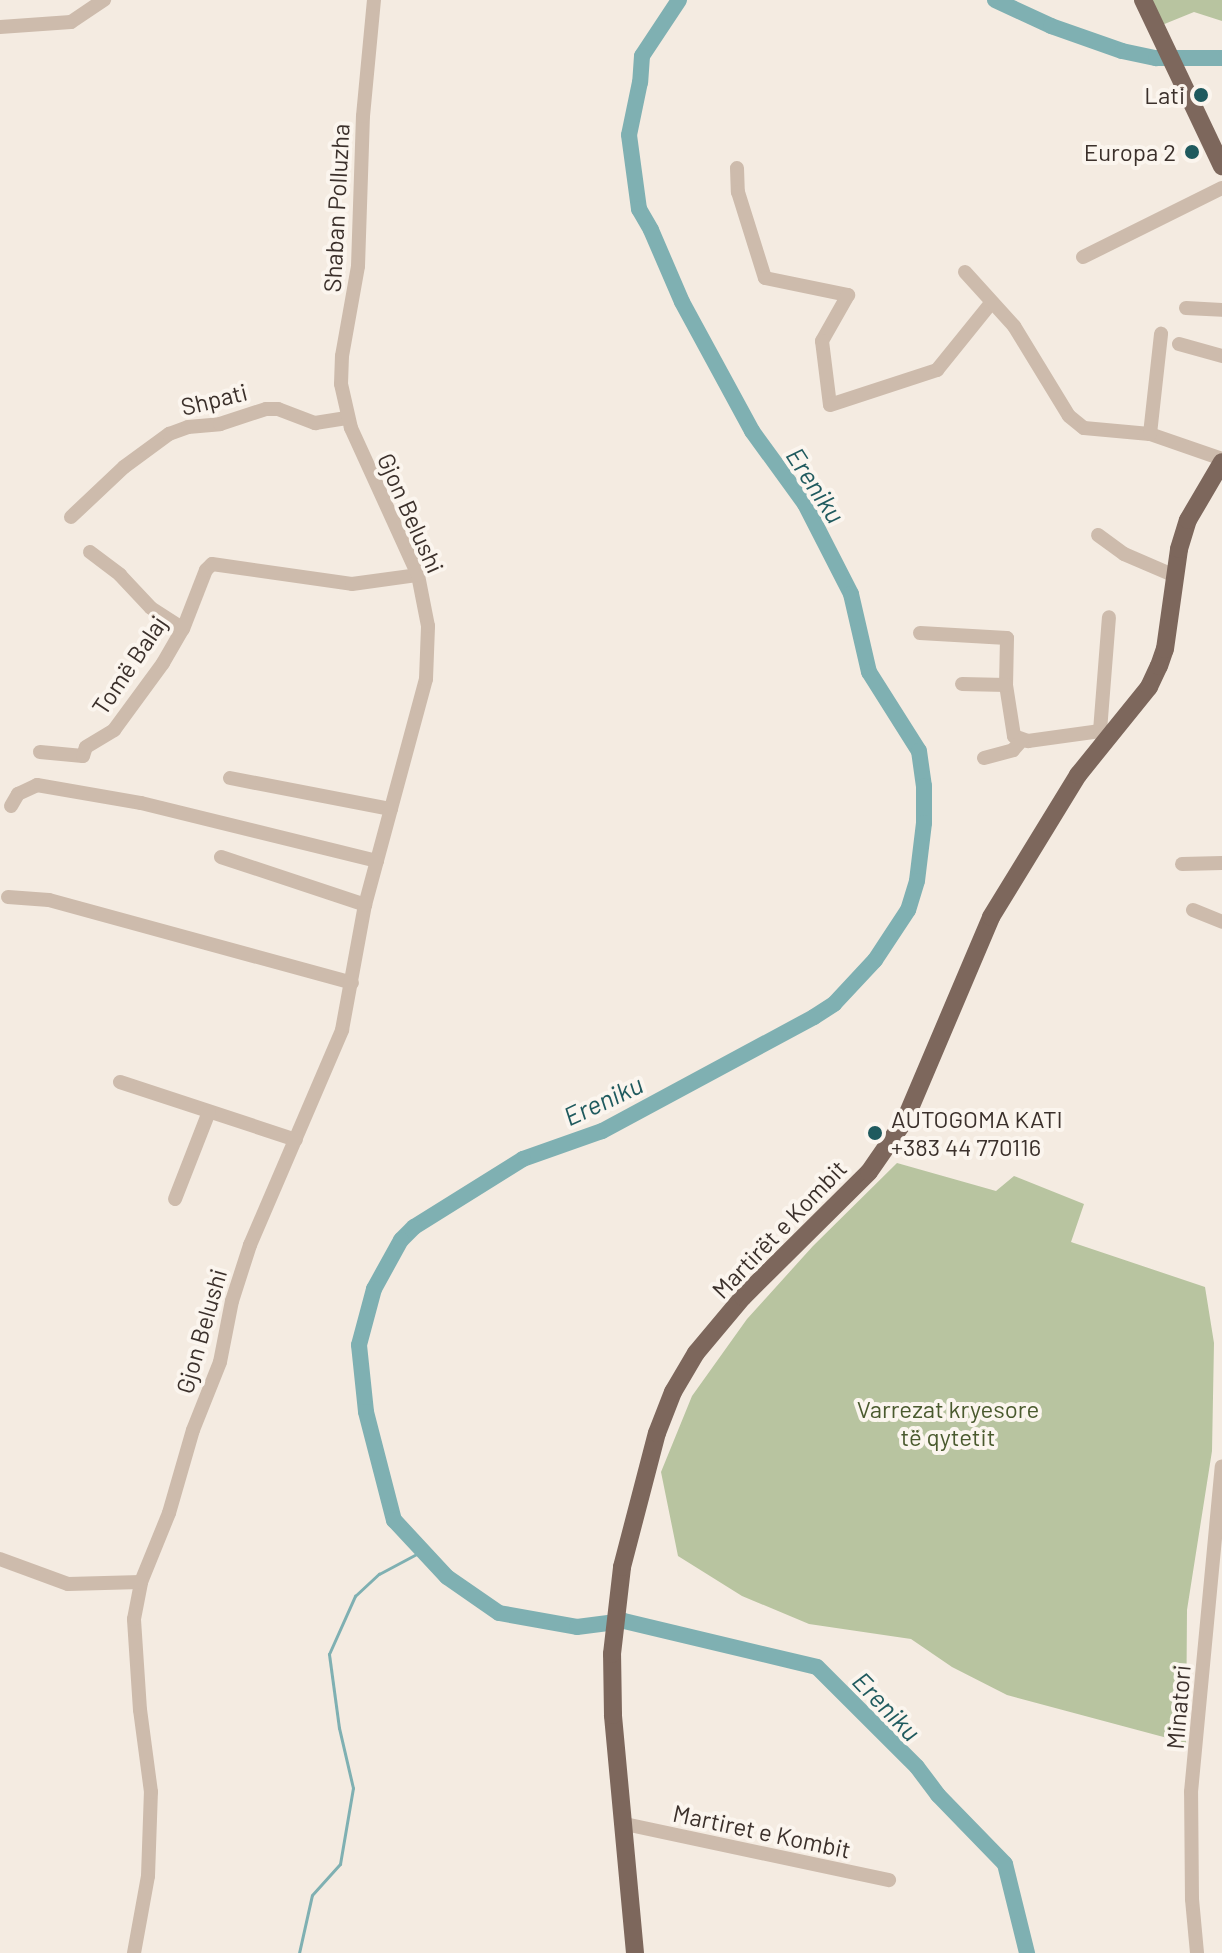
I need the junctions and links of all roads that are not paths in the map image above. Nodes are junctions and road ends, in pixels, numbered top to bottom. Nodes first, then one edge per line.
1 (104, 0) edge
2 (374, 0) edge
3 (1143, 0) edge
4 (0, 27) edge
5 (1215, 136) edge
6 (1222, 166) edge
7 (737, 168) dead end
8 (1222, 188) edge
9 (1083, 257) dead end
10 (965, 272) dead end
11 (991, 303) junction
12 (1186, 308) dead end
13 (1222, 310) edge
14 (1161, 334) dead end
15 (1179, 344) dead end
16 (1222, 356) edge
17 (347, 418) junction
18 (1150, 434) junction
19 (1222, 461) edge
20 (71, 517) dead end
21 (1098, 535) dead end
22 (90, 552) dead end
23 (418, 575) junction
24 (1175, 576) junction
25 (1109, 617) dead end
26 (183, 629) junction
27 (920, 633) dead end
28 (962, 684) dead end
29 (1006, 685) junction
30 (1104, 733) junction
31 (1022, 740) junction
32 (40, 752) dead end
33 (984, 758) dead end
34 (230, 778) dead end
35 (11, 806) dead end
36 (391, 809) junction
37 (221, 857) dead end
38 (377, 861) junction
39 (1222, 863) edge
40 (1182, 864) dead end
41 (8, 897) dead end
42 (365, 905) junction
43 (1193, 910) dead end
44 (1222, 922) edge
45 (352, 983) junction
46 (120, 1082) dead end
47 (209, 1112) junction
48 (296, 1140) junction
49 (175, 1199) dead end
50 (1222, 1466) edge
51 (0, 1559) edge
52 (141, 1582) junction
53 (625, 1824) junction
54 (889, 1880) dead end
55 (134, 1953) edge
56 (635, 1953) edge
57 (1197, 1953) edge

1 - 4 street
2 - 17 street, Shaban Polluzha
3 - 5 main road
5 - 6 main road
7 - 11 street
8 - 9 street
10 - 11 street
11 - 18 street
12 - 13 street
14 - 18 street
15 - 16 street
17 - 20 street, Shpati
17 - 23 street, Gjon Belushi
18 - 19 street
19 - 24 main road, Martirët e Kombit
21 - 24 street
22 - 26 street
23 - 26 street, Tomë Balaj
23 - 36 street, Gjon Belushi
24 - 30 main road, Martirët e Kombit
25 - 30 street
26 - 32 street, Tomë Balaj
27 - 29 street
28 - 29 street
29 - 31 street
30 - 31 street
30 - 53 main road, Martirët e Kombit
31 - 33 street
34 - 36 street
35 - 38 street
36 - 38 street, Gjon Belushi
37 - 42 street
38 - 42 street, Gjon Belushi
39 - 40 street
41 - 45 street
42 - 45 street, Gjon Belushi
43 - 44 street
45 - 48 street, Gjon Belushi
46 - 47 street
47 - 48 street
47 - 49 street
48 - 52 street, Gjon Belushi
50 - 57 street, Minatori
51 - 52 street
52 - 55 street, Gjon Belushi
53 - 54 street, Martiret e Kombit
53 - 56 main road, Martirët e Kombit

